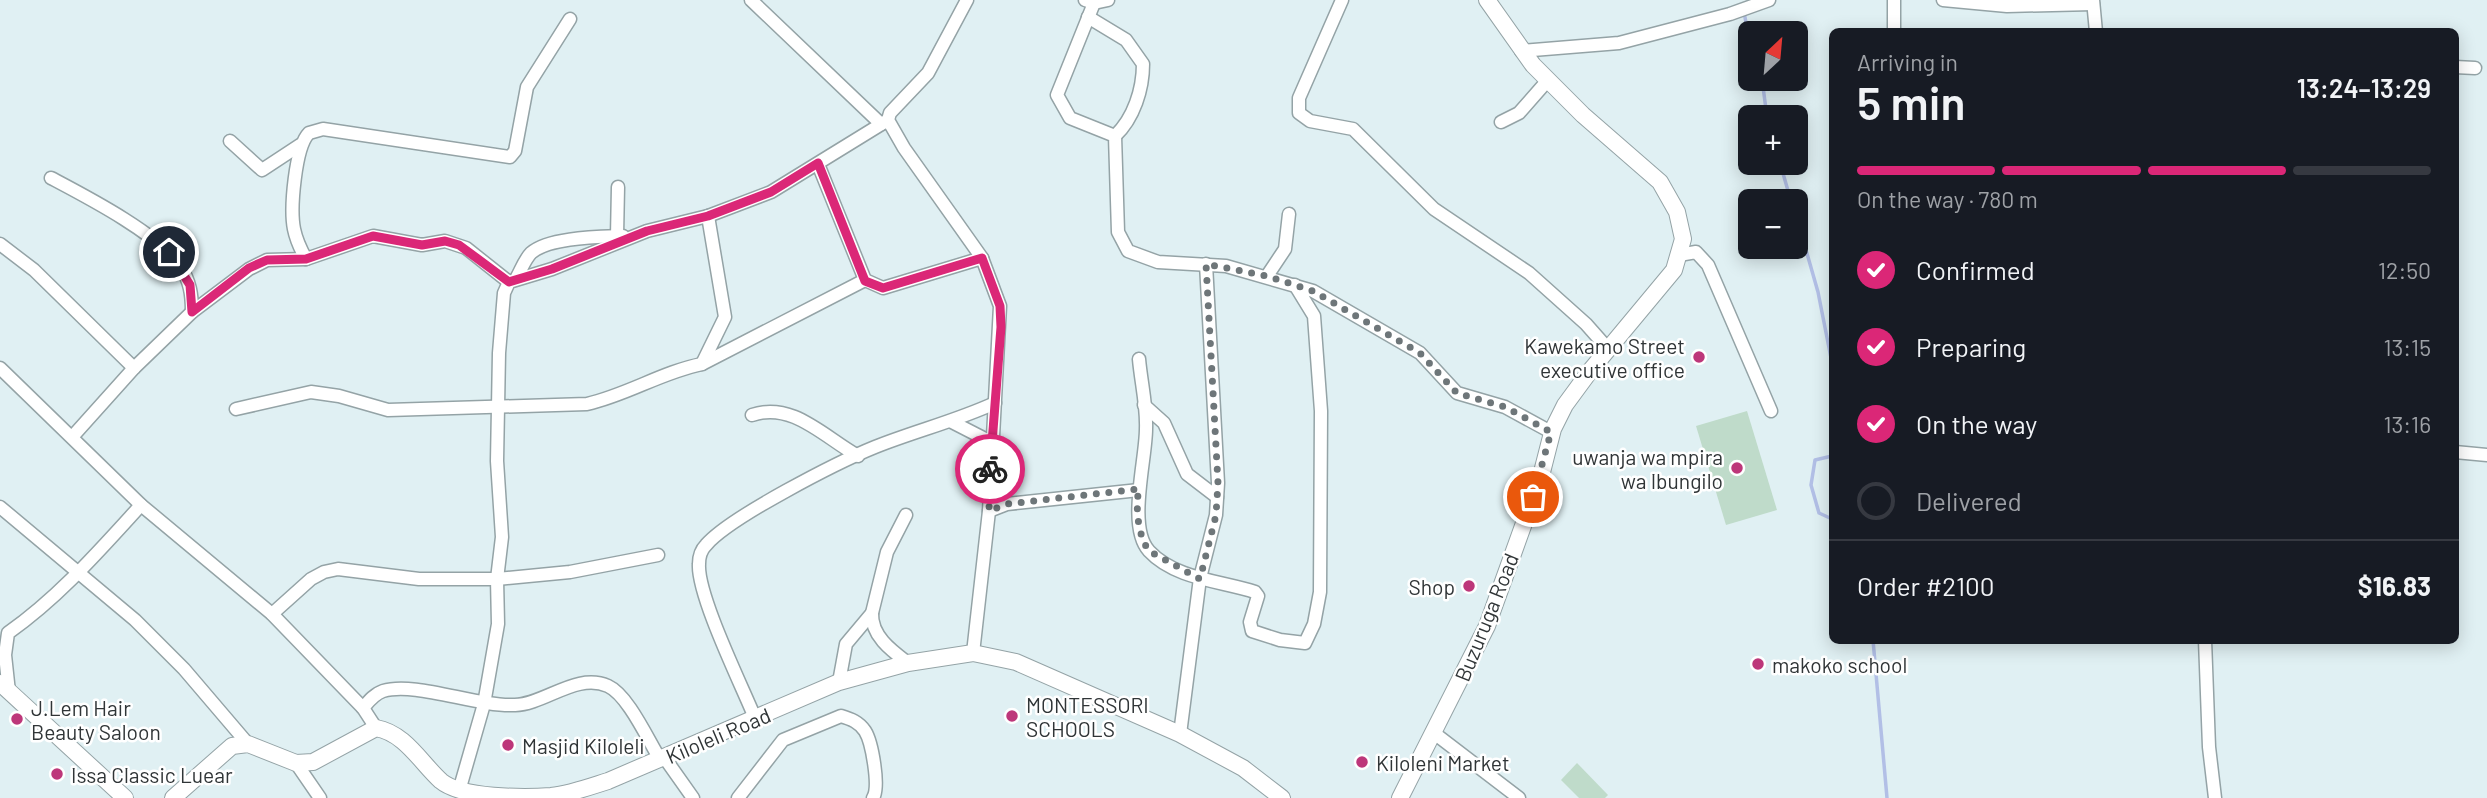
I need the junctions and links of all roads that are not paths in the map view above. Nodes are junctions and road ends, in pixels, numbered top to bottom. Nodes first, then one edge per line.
1 (751, 0) edge
2 (967, 0) edge
3 (1108, 0) edge
4 (1342, 0) edge
5 (1487, 0) edge
6 (1769, 0) edge
7 (1894, 0) edge
8 (1943, 0) edge
9 (1090, 1) edge
10 (2093, 2) edge
11 (1088, 17) junction
12 (570, 19) dead end
13 (1894, 28) edge
14 (2095, 28) edge
15 (1521, 51) junction
16 (2459, 67) edge
17 (2475, 68) dead end
18 (1548, 80) junction
19 (885, 122) junction
20 (1501, 122) dead end
21 (1115, 136) junction
22 (230, 141) dead end
23 (300, 145) junction
24 (818, 163) junction
25 (51, 178) dead end
26 (618, 187) dead end
27 (1289, 214) dead end
28 (708, 216) junction
29 (617, 236) junction
30 (632, 236) junction
31 (0, 244) edge
32 (1679, 255) junction
33 (982, 258) junction
34 (306, 259) junction
35 (1206, 264) junction
36 (1267, 276) junction
37 (513, 279) junction
38 (865, 281) junction
39 (1295, 285) junction
40 (192, 312) junction
41 (1609, 351) junction
42 (1139, 359) dead end
43 (702, 364) junction
44 (0, 368) edge
45 (134, 368) junction
46 (995, 403) junction
47 (1144, 405) junction
48 (500, 407) junction
49 (236, 409) dead end
50 (1771, 411) dead end
51 (752, 415) dead end
52 (952, 422) junction
53 (1551, 432) junction
54 (73, 436) junction
55 (991, 442) junction
56 (2459, 452) edge
57 (2487, 455) edge
58 (858, 456) junction
59 (1139, 489) junction
60 (1217, 497) junction
61 (141, 505) junction
62 (0, 507) edge
63 (989, 511) junction
64 (906, 514) dead end
65 (658, 555) dead end
66 (79, 573) junction
67 (497, 579) junction
68 (1200, 579) junction
69 (872, 613) junction
70 (272, 614) junction
71 (2205, 644) edge
72 (973, 653) junction
73 (908, 663) junction
74 (839, 682) junction
75 (5, 688) edge
76 (484, 704) junction
77 (363, 708) junction
78 (755, 718) junction
79 (376, 728) junction
80 (1434, 733) junction
81 (1180, 734) junction
82 (248, 744) junction
83 (662, 758) junction
84 (296, 763) junction
85 (453, 792) edge
86 (176, 797) edge
87 (1521, 797) edge
88 (125, 798) edge
89 (320, 798) edge
90 (693, 798) edge
91 (738, 798) edge
92 (873, 798) edge
93 (1282, 798) edge
94 (1400, 798) edge
95 (2215, 798) edge

1 - 19 street
2 - 19 street
3 - 9 street
4 - 41 street
5 - 15 main road, Buzuruga Road
6 - 15 street
7 - 13 street
8 - 10 street
9 - 11 street
10 - 14 street
11 - 21 street
11 - 21 street
12 - 23 street
15 - 18 main road, Buzuruga Road
16 - 17 street
18 - 20 street
18 - 32 main road, Buzuruga Road
19 - 24 street
19 - 33 street
21 - 35 street
22 - 23 street
23 - 34 street
24 - 28 street
24 - 38 street
25 - 40 street
26 - 29 street
27 - 36 street
28 - 30 street
28 - 43 street
29 - 30 street
29 - 37 street
30 - 37 street
31 - 45 street
32 - 41 main road, Buzuruga Road
32 - 50 street
33 - 38 street
33 - 46 street
34 - 37 street
34 - 40 street
35 - 36 street
35 - 60 street
36 - 39 street
37 - 48 street
38 - 43 street
39 - 53 street
39 - 68 street
40 - 45 street
41 - 53 main road, Buzuruga Road
42 - 47 street
43 - 48 street
44 - 54 street
45 - 54 street
46 - 52 street
46 - 55 street
47 - 59 street
47 - 60 street
48 - 49 street
48 - 67 street
51 - 58 street
52 - 55 street
52 - 58 street
53 - 80 main road, Buzuruga Road
54 - 61 street
55 - 63 street
56 - 57 street
58 - 78 street
59 - 63 street
59 - 68 street
60 - 68 street
61 - 66 street
61 - 70 street
62 - 66 street
63 - 72 street
64 - 69 street
65 - 67 street
66 - 75 street
66 - 82 street
67 - 70 street
67 - 76 street
68 - 81 street
69 - 73 street
69 - 74 street
70 - 77 street
71 - 95 street
72 - 73 main road, Kiloleli Road
72 - 81 main road, Kiloleli Road
73 - 74 main road, Kiloleli Road
74 - 78 main road, Kiloleli Road
75 - 88 main road
76 - 77 street
76 - 83 street
76 - 85 street
77 - 79 street
78 - 83 main road, Kiloleli Road
79 - 84 main road
79 - 85 main road
80 - 87 street
80 - 94 main road, Buzuruga Road
81 - 93 main road, Kiloleli Road
82 - 84 main road
82 - 86 main road
83 - 85 main road, Kiloleli Road
83 - 90 street
84 - 89 street
91 - 92 street

